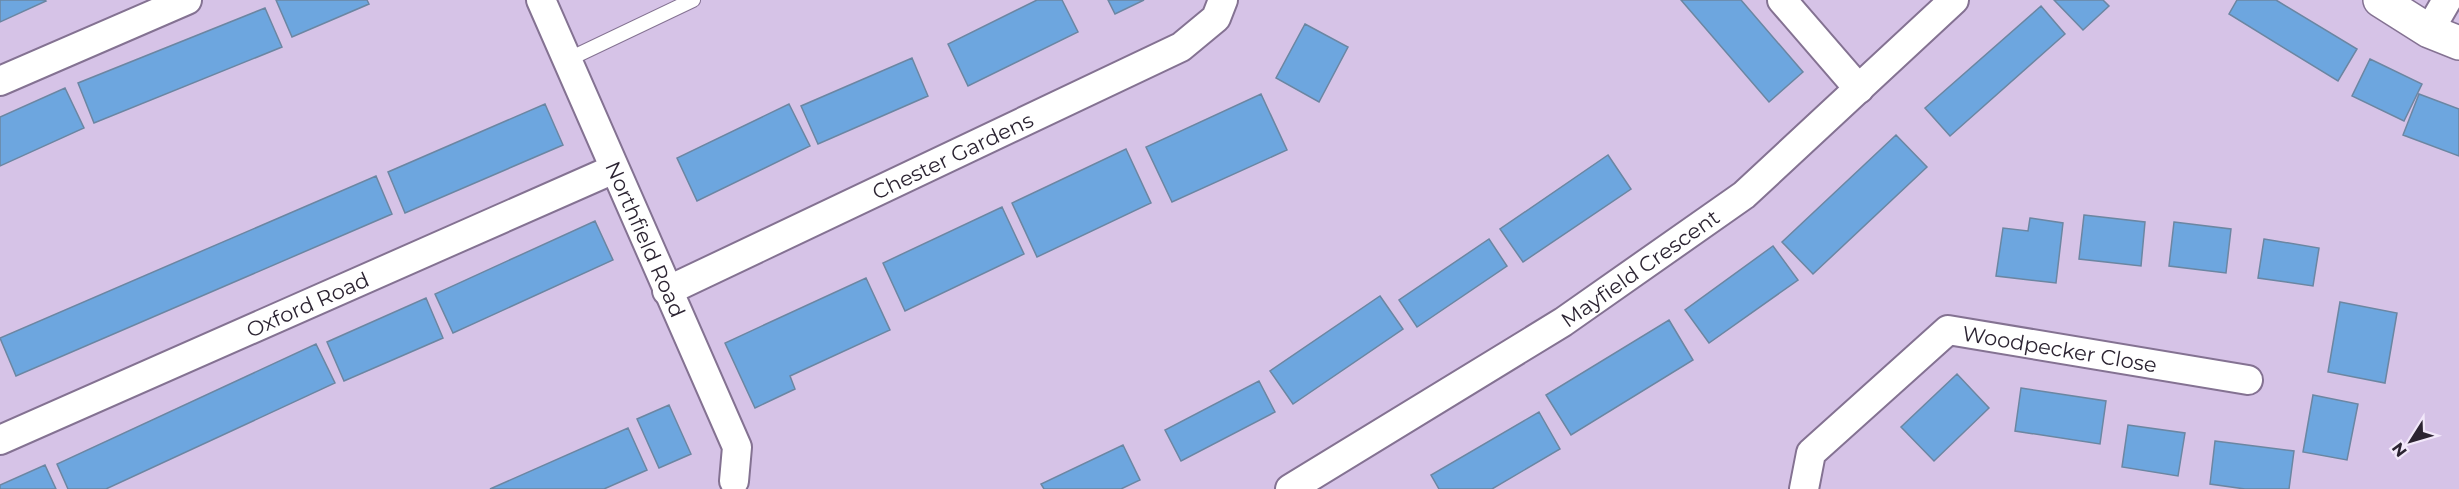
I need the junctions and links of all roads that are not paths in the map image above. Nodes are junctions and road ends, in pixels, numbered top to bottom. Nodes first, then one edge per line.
1 (187, 0) edge
2 (541, 0) edge
3 (693, 0) edge
4 (1223, 0) edge
5 (1782, 0) edge
6 (1954, 0) edge
7 (2380, 0) edge
8 (2447, 0) edge
9 (2429, 31) junction
10 (2459, 43) edge
11 (567, 60) junction
12 (0, 81) edge
13 (1859, 89) junction
14 (614, 170) junction
15 (667, 291) junction
16 (2248, 380) dead end
17 (0, 440) edge
18 (1332, 479) edge
19 (730, 486) edge
20 (1290, 489) edge
21 (1804, 489) edge

1 - 12 street
2 - 11 street, Northfield Road
3 - 11 lane
4 - 15 street, Chester Gardens
5 - 13 street
6 - 13 street, Mayfield Crescent
7 - 9 street
8 - 9 street
9 - 10 street
11 - 14 street, Northfield Road
13 - 18 street, Mayfield Crescent
14 - 15 street, Northfield Road
14 - 17 street, Oxford Road
15 - 19 street, Northfield Road
16 - 21 street, Woodpecker Close
18 - 20 street, Mayfield Crescent

